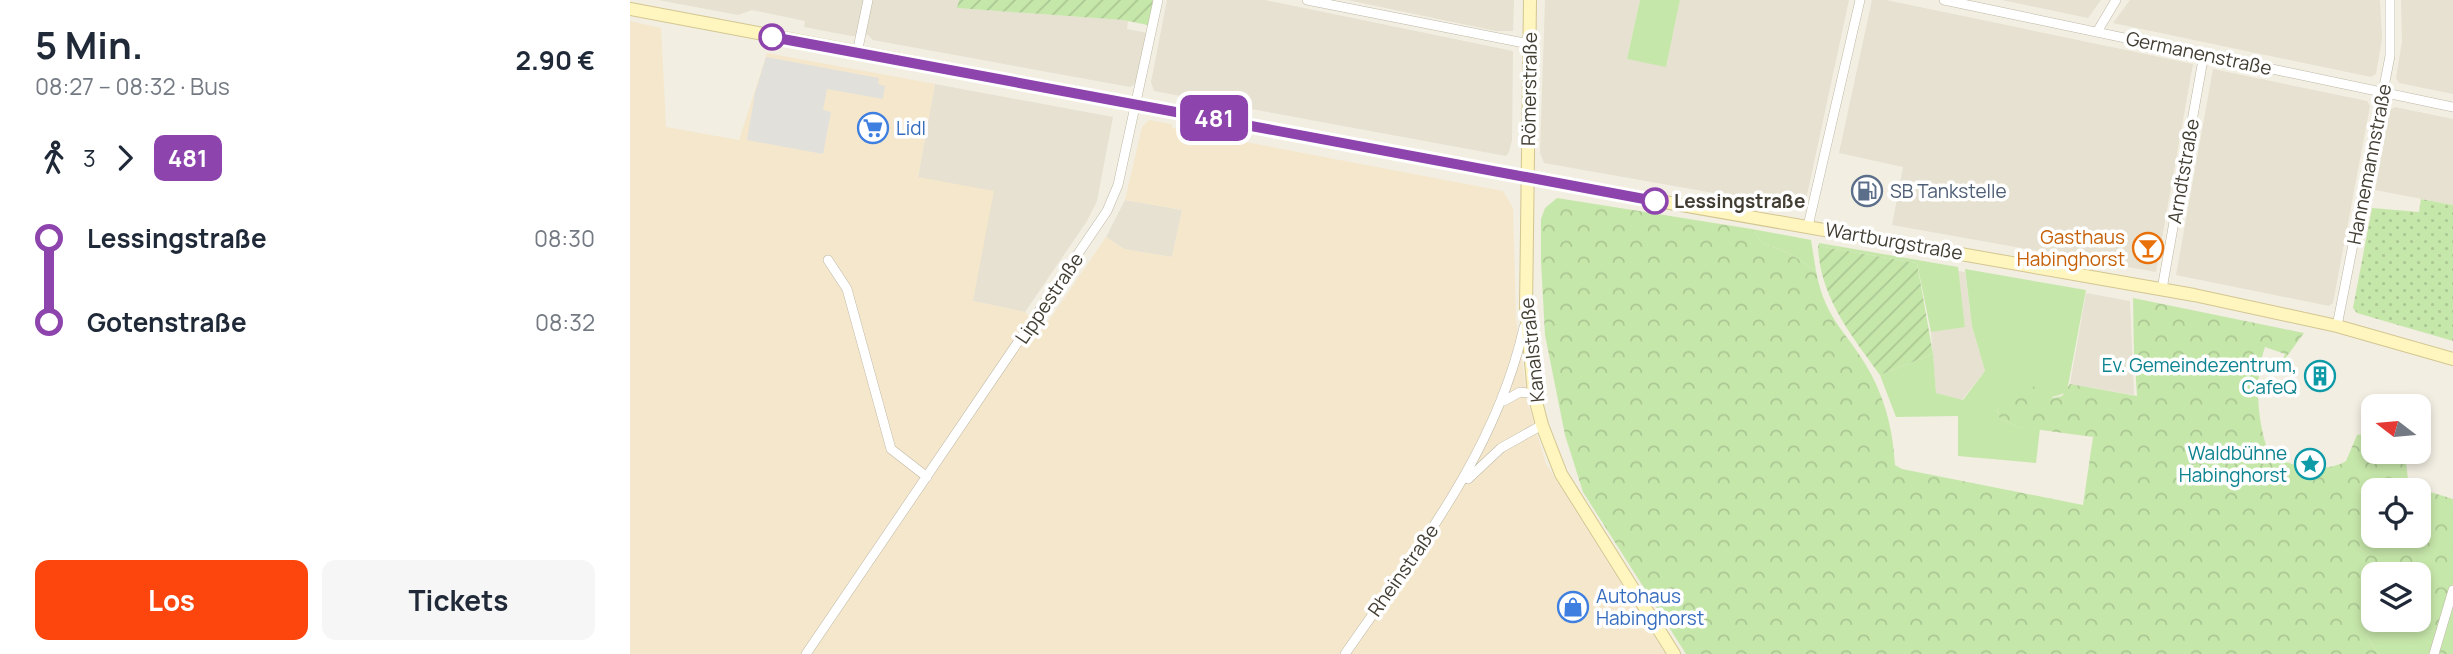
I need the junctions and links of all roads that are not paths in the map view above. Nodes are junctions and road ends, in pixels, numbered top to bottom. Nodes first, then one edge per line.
1 (869, 0) edge
2 (1158, 0) edge
3 (1307, 0) edge
4 (1530, 0) edge
5 (1860, 0) edge
6 (1944, 0) edge
7 (2116, 0) edge
8 (2390, 0) edge
9 (630, 9) edge
10 (2097, 32) junction
11 (1529, 44) junction
12 (857, 54) junction
13 (2204, 54) junction
14 (2383, 91) junction
15 (1136, 104) junction
16 (2453, 107) edge
17 (1528, 178) junction
18 (1808, 226) junction
19 (828, 260) dead end
20 (2162, 289) junction
21 (1526, 318) junction
22 (2337, 326) junction
23 (2453, 359) edge
24 (1534, 394) junction
25 (1501, 403) junction
26 (1542, 425) junction
27 (927, 477) junction
28 (1461, 485) junction
29 (2453, 590) edge
30 (1347, 653) edge
31 (806, 654) edge
32 (1674, 654) edge
33 (2434, 654) edge

1 - 12 street
2 - 15 street, Lippestraße
3 - 11 street
4 - 11 main road, Römerstraße
5 - 18 street
6 - 10 street, Germanenstraße
7 - 10 street
8 - 14 street, Hannemannstraße
9 - 12 main road, Wartburgstraße
10 - 13 street, Germanenstraße
11 - 17 main road, Römerstraße
12 - 15 main road, Wartburgstraße
13 - 14 street, Germanenstraße
13 - 20 street, Arndtstraße
14 - 16 street, Germanenstraße
14 - 22 street, Hannemannstraße
15 - 17 main road, Wartburgstraße
15 - 27 street, Lippestraße
17 - 18 main road, Wartburgstraße
17 - 21 main road, Kanalstraße
18 - 20 main road, Wartburgstraße
19 - 27 street
20 - 22 main road, Wartburgstraße
21 - 24 main road, Kanalstraße
21 - 25 street, Rheinstraße
22 - 23 main road, Wartburgstraße
24 - 25 street
24 - 26 main road, Kanalstraße
25 - 28 street, Rheinstraße
26 - 28 street, Rheinstraße
26 - 32 main road, Kanalstraße
27 - 31 street, Lippestraße
28 - 30 street, Rheinstraße
29 - 33 street

